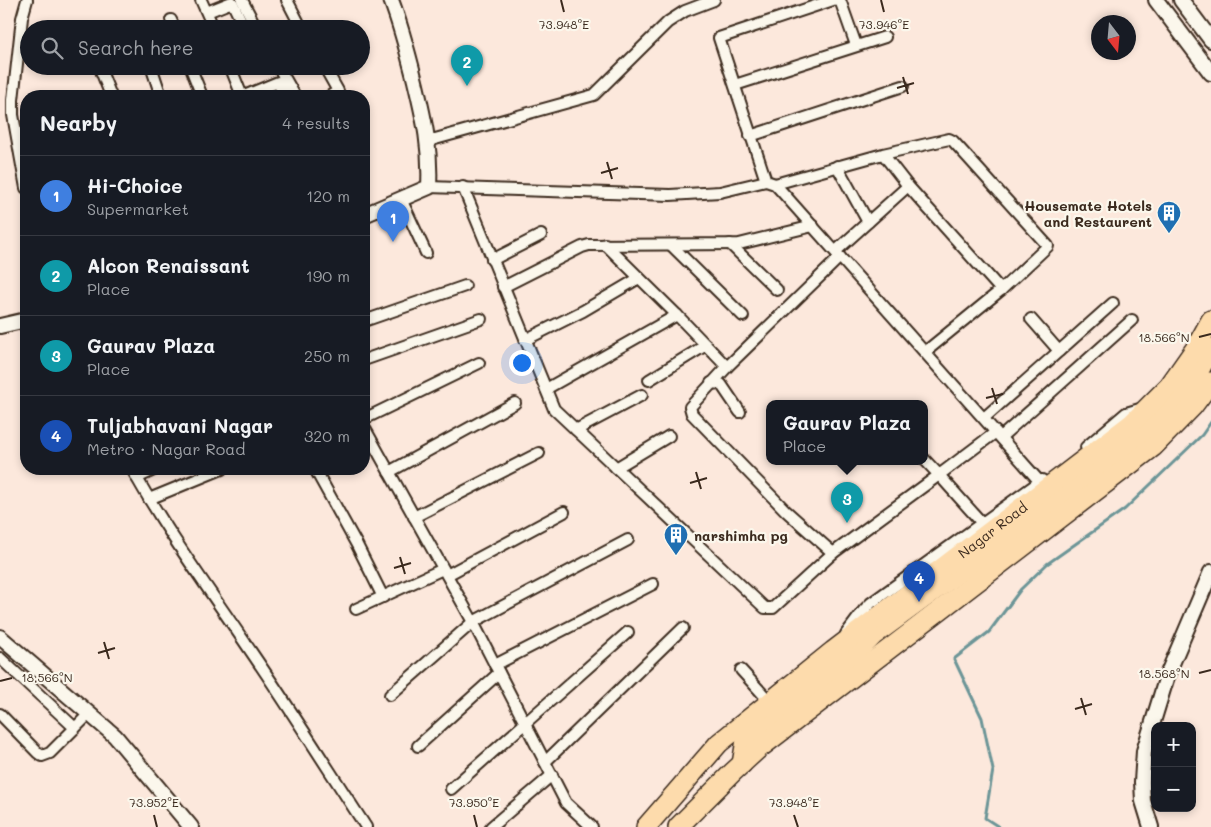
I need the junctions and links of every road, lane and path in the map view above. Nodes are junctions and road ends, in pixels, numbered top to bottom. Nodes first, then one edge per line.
1 (27, 0) edge
2 (202, 0) edge
3 (242, 0) edge
4 (287, 0) edge
5 (391, 0) edge
6 (714, 0) edge
7 (833, 0) edge
8 (840, 0) edge
9 (1156, 0) edge
10 (1181, 0) edge
11 (207, 12) junction
12 (22, 20) edge
13 (210, 20) edge
14 (241, 20) edge
15 (252, 20) edge
16 (297, 20) edge
17 (20, 36) edge
18 (885, 37) dead end
19 (1211, 40) edge
20 (856, 45) junction
21 (1211, 73) edge
22 (102, 75) edge
23 (154, 75) edge
24 (194, 75) edge
25 (234, 75) edge
26 (283, 75) edge
27 (329, 75) edge
28 (735, 85) junction
29 (903, 86) dead end
30 (108, 90) edge
31 (159, 90) edge
32 (200, 90) edge
33 (240, 90) edge
34 (258, 90) edge
35 (281, 90) edge
36 (292, 90) edge
37 (337, 90) edge
38 (750, 136) junction
39 (428, 141) junction
40 (882, 154) junction
41 (20, 155) edge
42 (837, 166) junction
43 (770, 183) junction
44 (908, 186) junction
45 (429, 187) junction
46 (463, 187) junction
47 (401, 199) junction
48 (370, 212) edge
49 (868, 222) junction
50 (813, 226) junction
51 (541, 234) dead end
52 (605, 244) junction
53 (730, 244) junction
54 (671, 245) junction
55 (426, 253) dead end
56 (838, 254) junction
57 (492, 260) junction
58 (639, 278) junction
59 (465, 286) dead end
60 (503, 287) junction
61 (777, 290) dead end
62 (1001, 290) junction
63 (1112, 303) dead end
64 (678, 315) junction
65 (743, 316) dead end
66 (370, 319) edge
67 (481, 319) dead end
68 (1031, 319) dead end
69 (1132, 320) dead end
70 (1211, 320) edge
71 (20, 321) edge
72 (0, 326) edge
73 (525, 340) junction
74 (706, 345) junction
75 (1211, 348) edge
76 (1058, 351) junction
77 (925, 352) junction
78 (370, 358) edge
79 (479, 363) dead end
80 (727, 367) junction
81 (649, 380) dead end
82 (1211, 382) edge
83 (711, 383) junction
84 (546, 389) junction
85 (642, 395) dead end
86 (515, 403) dead end
87 (1149, 406) junction
88 (740, 412) dead end
89 (370, 417) edge
90 (984, 418) junction
91 (576, 430) junction
92 (999, 435) junction
93 (669, 436) dead end
94 (370, 438) edge
95 (539, 453) dead end
96 (928, 463) edge
97 (616, 468) junction
98 (389, 472) junction
99 (135, 475) edge
100 (143, 475) edge
101 (207, 475) edge
102 (318, 475) edge
103 (939, 475) junction
104 (137, 478) junction
105 (1040, 482) junction
106 (148, 499) junction
107 (564, 512) dead end
108 (414, 517) junction
109 (982, 523) junction
110 (628, 540) dead end
111 (833, 553) junction
112 (445, 572) junction
113 (1211, 572) edge
114 (653, 584) dead end
115 (383, 597) junction
116 (356, 609) dead end
117 (473, 622) junction
118 (683, 628) dead end
119 (628, 632) dead end
120 (0, 637) edge
121 (833, 651) junction
122 (0, 658) edge
123 (497, 669) junction
124 (742, 670) dead end
125 (390, 695) dead end
126 (770, 702) junction
127 (0, 714) edge
128 (89, 714) junction
129 (525, 724) junction
130 (75, 728) junction
131 (418, 746) dead end
132 (711, 752) junction
133 (545, 762) junction
134 (737, 768) junction
135 (552, 775) junction
136 (451, 789) dead end
137 (191, 827) edge
138 (366, 827) edge
139 (491, 827) edge
140 (592, 827) edge
141 (646, 827) edge
142 (678, 827) edge
143 (1150, 827) edge

1 - 12 street
2 - 11 street
3 - 15 street
4 - 16 street
5 - 39 street
6 - 39 street
7 - 28 street
8 - 20 street
9 - 21 street
10 - 19 street
11 - 13 street
11 - 14 street
17 - 41 street
18 - 20 street
20 - 28 street
22 - 30 street
23 - 31 street
24 - 32 street
25 - 33 street
26 - 36 street
27 - 37 street
28 - 38 street
29 - 38 street
34 - 35 street
38 - 43 street
39 - 45 street
40 - 42 street
40 - 44 street
40 - 62 street
42 - 43 street
42 - 49 street
43 - 46 street
43 - 50 street
44 - 49 street
44 - 62 street
45 - 46 street
45 - 47 street
46 - 57 street
47 - 48 street
47 - 55 street
49 - 56 street
50 - 53 street
50 - 56 street
51 - 57 street
52 - 54 street
52 - 58 street
52 - 60 street
53 - 54 street
53 - 61 street
54 - 65 street
56 - 77 street
56 - 80 street
57 - 60 street
58 - 64 street
58 - 73 street
59 - 66 street
60 - 73 street
62 - 77 street
63 - 76 street
64 - 74 street
64 - 84 street
67 - 78 street
68 - 76 street
69 - 92 street
70 - 87 highway, Nagar Road
71 - 72 street
73 - 84 street
74 - 80 street
74 - 81 street
75 - 134 highway
76 - 90 street
77 - 90 street
79 - 89 street
80 - 83 street
82 - 134 highway
83 - 88 street
83 - 111 street
84 - 91 street
85 - 91 street
86 - 98 street
87 - 105 street
87 - 121 highway, Nagar Road
90 - 92 street
91 - 97 street
92 - 103 street
92 - 105 street
93 - 97 street
94 - 98 street
95 - 108 street
96 - 103 street
97 - 111 street
98 - 108 street
99 - 104 street
100 - 104 street
101 - 106 street
102 - 115 street
103 - 109 street
103 - 111 street
104 - 106 street
105 - 109 street
106 - 138 street
107 - 112 street
108 - 112 street
109 - 121 street
110 - 117 street
112 - 115 street
112 - 117 street
113 - 143 street
114 - 123 street
115 - 116 street
117 - 123 street
117 - 125 street
118 - 133 street
119 - 129 street
120 - 128 street
121 - 126 highway, Nagar Road
122 - 130 street
123 - 129 street
123 - 131 street
124 - 126 street
126 - 132 highway, Nagar Road
127 - 130 street
128 - 130 street
128 - 137 street
129 - 133 street
129 - 136 street
132 - 134 highway
132 - 141 highway, Nagar Road
133 - 135 street
134 - 142 highway
135 - 139 street
135 - 140 street

